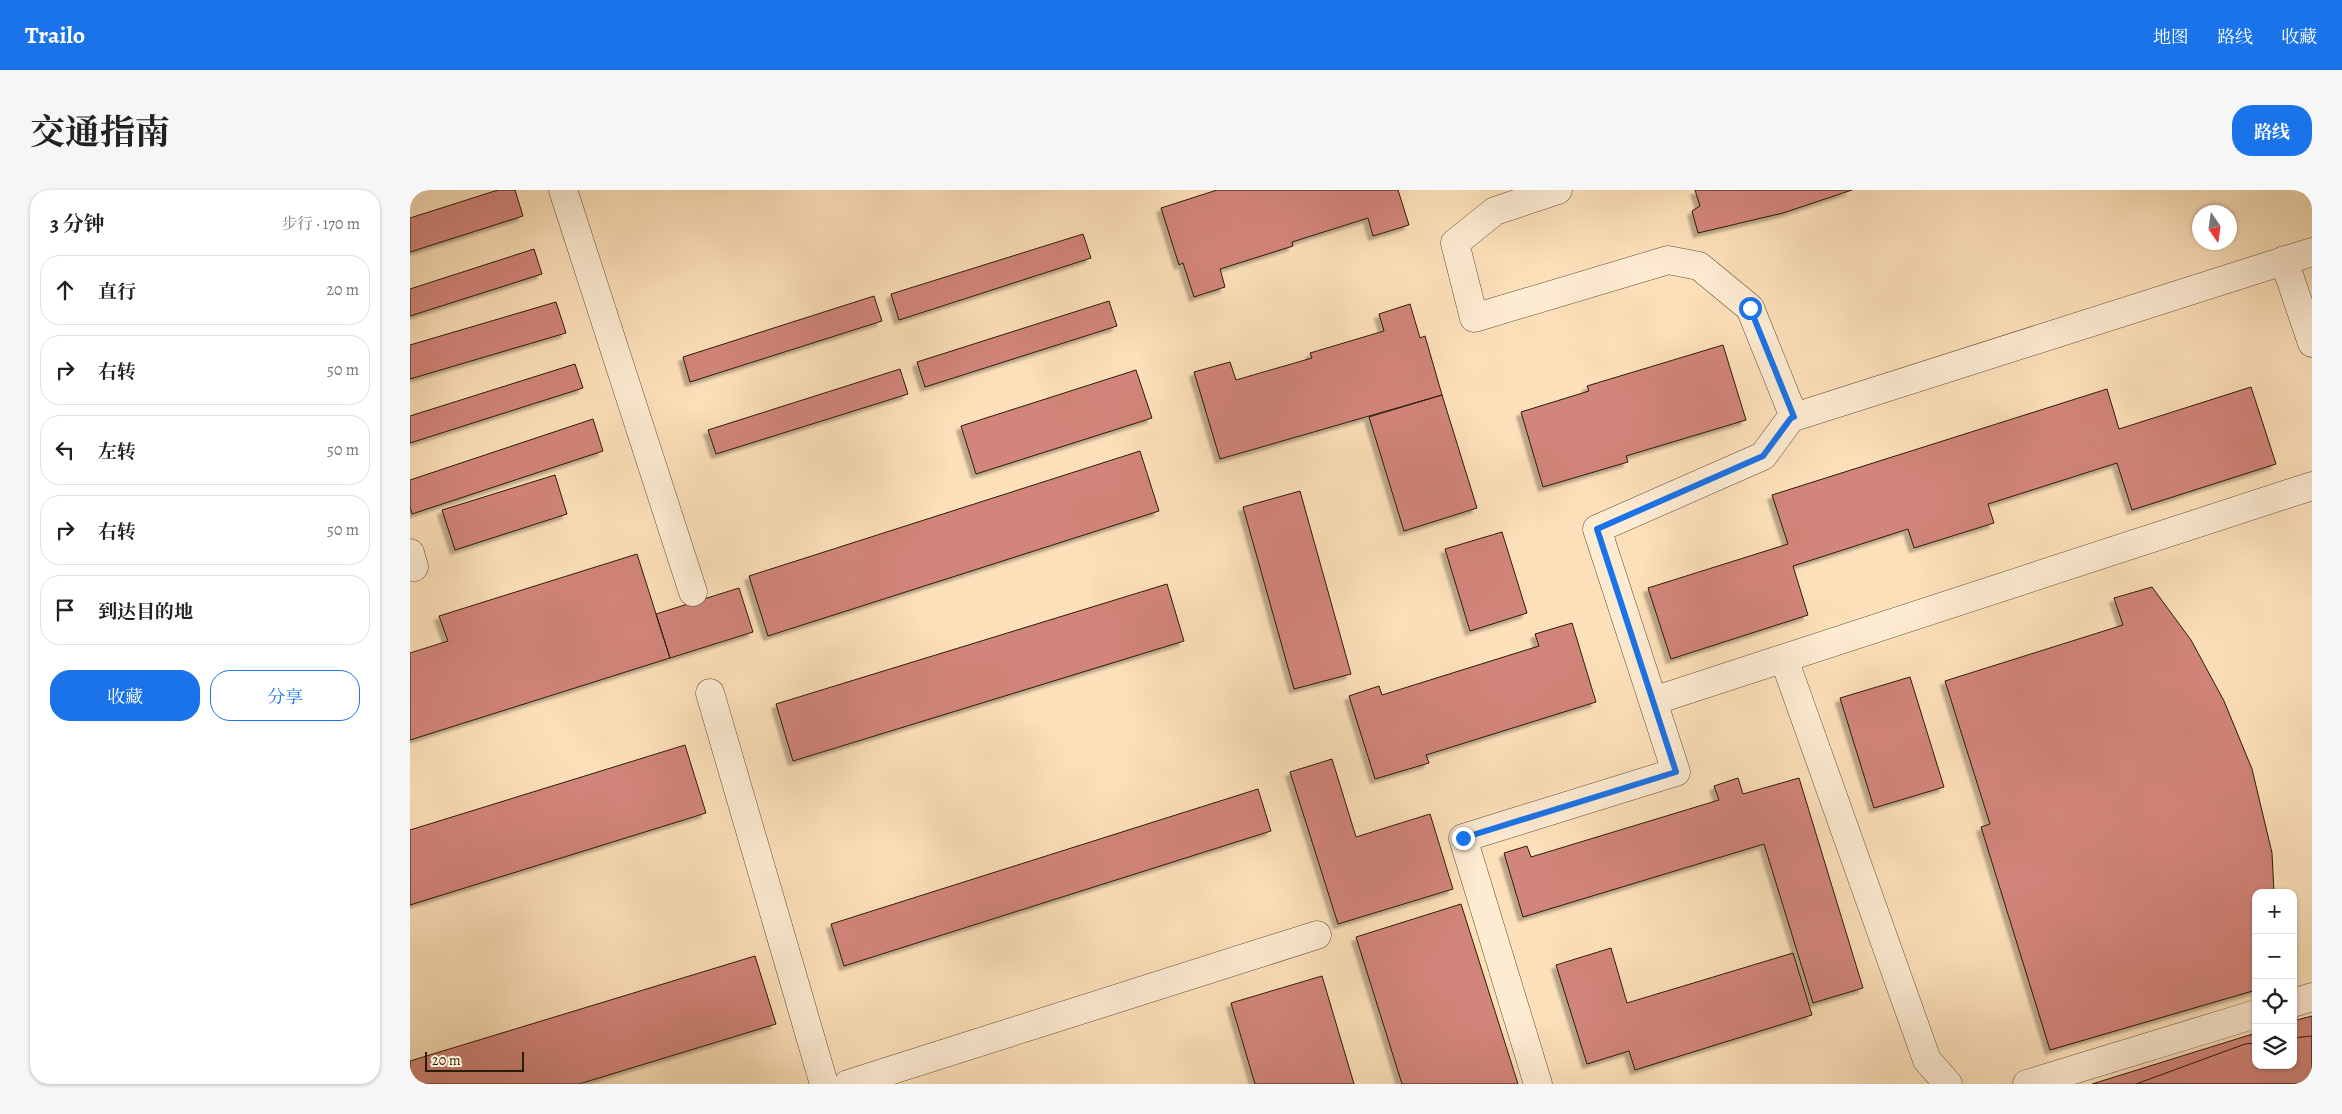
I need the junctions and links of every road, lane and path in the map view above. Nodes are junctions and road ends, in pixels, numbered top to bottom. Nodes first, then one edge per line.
1 (563, 190) edge
2 (1558, 190) edge
3 (2312, 252) edge
4 (2284, 260) junction
5 (2312, 343) edge
6 (1794, 417) junction
7 (2312, 486) edge
8 (693, 592) dead end
9 (1784, 659) junction
10 (710, 693) dead end
11 (1653, 701) junction
12 (1317, 935) dead end
13 (2312, 997) edge
14 (2297, 1002) edge
15 (2252, 1015) edge
16 (824, 1084) edge
17 (848, 1084) edge
18 (1538, 1084) edge
19 (1948, 1084) edge
20 (2026, 1084) edge

1 - 8 street
2 - 6 street
3 - 4 street
4 - 5 street
4 - 6 street
6 - 11 street
7 - 9 street
9 - 11 street
9 - 19 street
10 - 16 street
11 - 18 street
12 - 17 street
13 - 14 street
15 - 20 street

